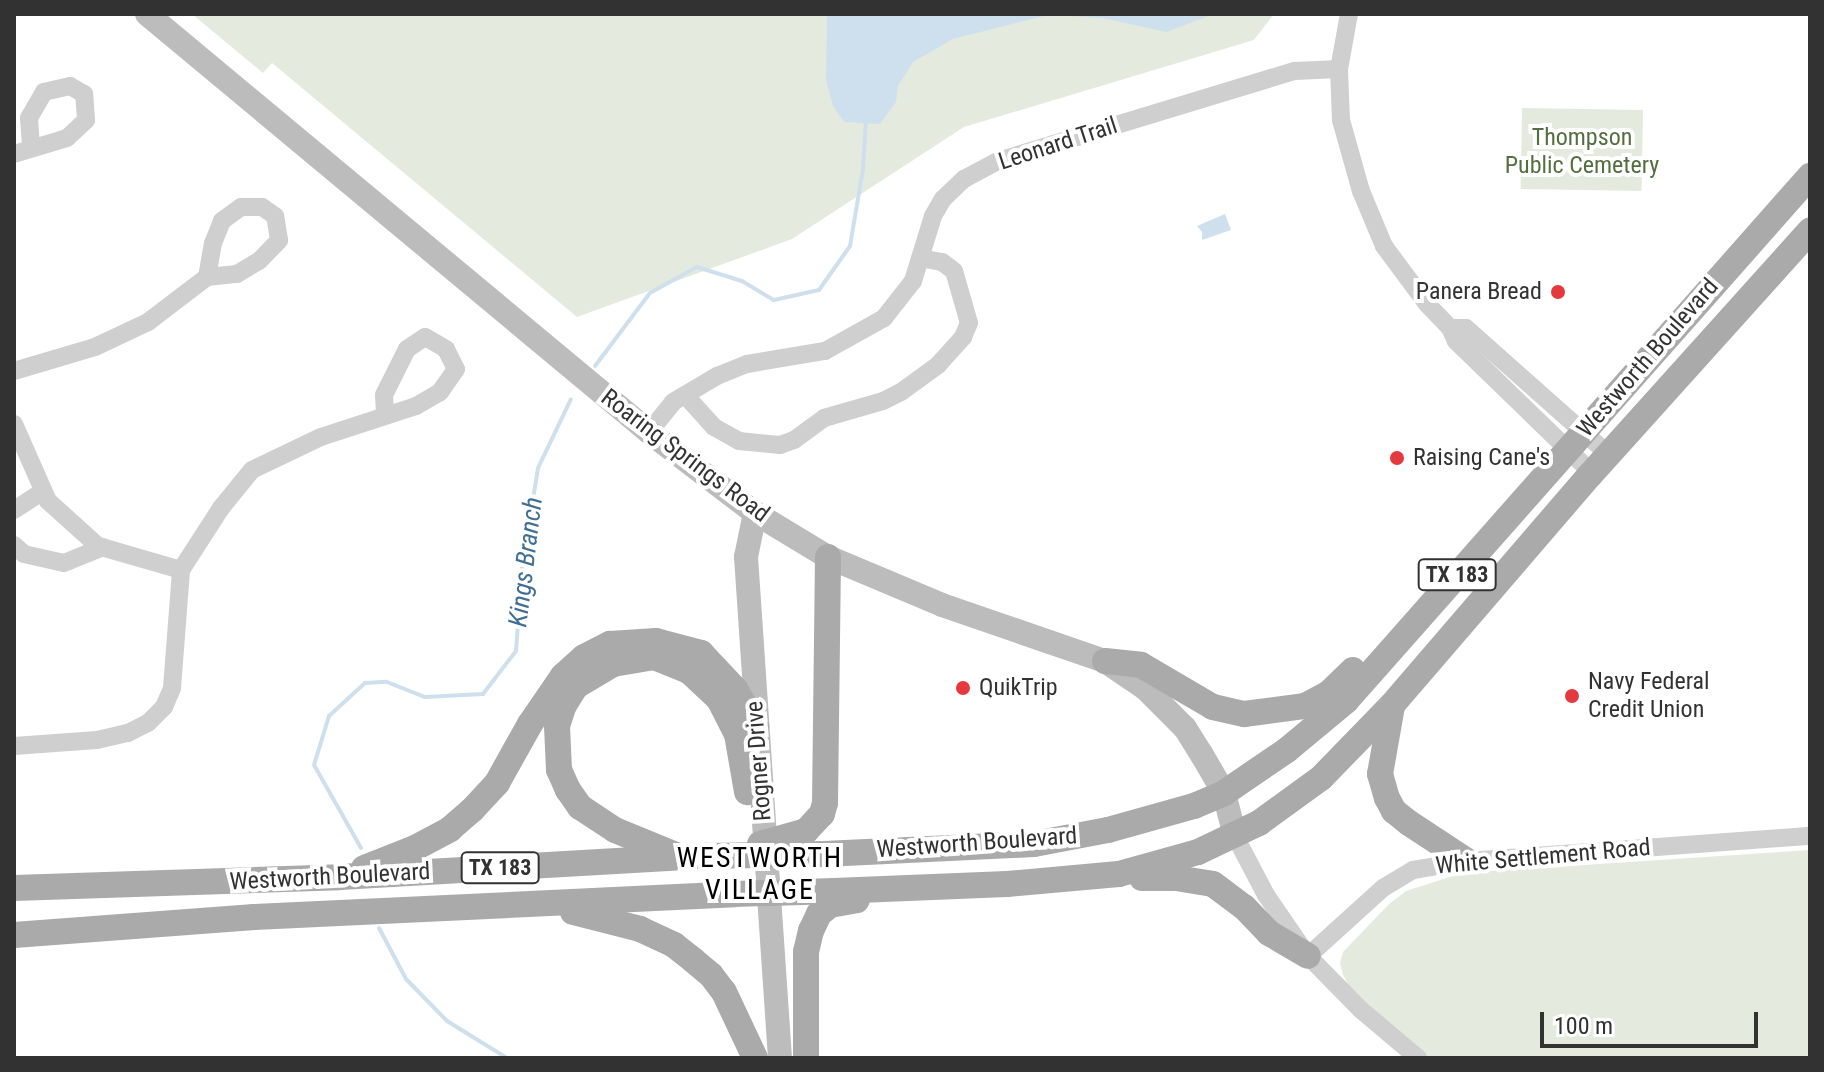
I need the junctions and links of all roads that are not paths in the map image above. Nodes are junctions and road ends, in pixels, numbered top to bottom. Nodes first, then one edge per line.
1 (147, 14) edge
2 (1349, 14) edge
3 (1339, 69) junction
4 (1810, 176) edge
5 (1810, 215) edge
6 (1810, 231) edge
7 (920, 258) junction
8 (207, 277) junction
9 (1751, 298) junction
10 (14, 371) edge
11 (685, 395) junction
12 (385, 414) junction
13 (14, 424) edge
14 (649, 432) junction
15 (1577, 440) junction
16 (1600, 464) junction
17 (43, 491) junction
18 (14, 510) edge
19 (755, 513) junction
20 (14, 545) edge
21 (103, 547) junction
22 (828, 557) junction
23 (181, 570) junction
24 (1434, 601) junction
25 (1105, 661) junction
26 (1392, 705) junction
27 (756, 726) junction
28 (14, 746) edge
29 (747, 792) joint
30 (1224, 793) junction
31 (1235, 836) junction
32 (1810, 836) edge
33 (1034, 844) junction
34 (695, 857) junction
35 (1467, 861) junction
36 (340, 877) junction
37 (1082, 878) junction
38 (253, 881) junction
39 (1036, 882) junction
40 (14, 888) edge
41 (43, 888) junction
42 (927, 889) junction
43 (526, 905) junction
44 (254, 917) junction
45 (46, 932) junction
46 (14, 935) edge
47 (1308, 956) junction
48 (755, 1058) edge
49 (769, 1058) edge
50 (780, 1058) edge
51 (806, 1058) edge
52 (1418, 1058) edge

1 - 14 street, Roaring Springs Road
2 - 3 street
3 - 7 street, Leonard Trail
3 - 15 street
4 - 15 main road, Westworth Boulevard / TX 183
5 - 9 main road
6 - 9 main road, Westworth Boulevard / TX 183
7 - 11 street, Leonard Trail
7 - 11 street
8 - 8 street
8 - 10 street
9 - 16 main road, Westworth Boulevard / TX 183
11 - 14 street, Leonard Trail
12 - 12 street
12 - 23 street
13 - 17 street
14 - 19 street, Roaring Springs Road
15 - 16 street
15 - 24 main road, Westworth Boulevard / TX 183
16 - 26 main road, Westworth Boulevard / TX 183
17 - 18 street
17 - 21 street
19 - 22 street, Roaring Springs Road
19 - 27 street, Rogner Drive
20 - 21 street
21 - 23 street
22 - 25 street, Roaring Springs Road
22 - 34 main road, bridge
23 - 28 street
24 - 25 main road
24 - 30 main road, Westworth Boulevard / TX 183
25 - 30 street, Roaring Springs Road
26 - 31 main road, Westworth Boulevard / TX 183
26 - 35 main road
27 - 36 main road
27 - 50 street, Rogner Drive
29 - 34 main road
29 - 49 street, Rogner Drive
30 - 31 street, Roaring Springs Road
30 - 33 main road, Westworth Boulevard / TX 183
31 - 37 main road, Westworth Boulevard / TX 183
31 - 47 street
32 - 35 street, White Settlement Road
33 - 34 main road, Westworth Boulevard / TX 183, bridge
33 - 39 main road
34 - 36 main road, Westworth Boulevard / TX 183
35 - 47 street, White Settlement Road
36 - 38 main road, Westworth Boulevard / TX 183
37 - 39 main road, Westworth Boulevard / TX 183
37 - 47 main road
38 - 41 main road, Westworth Boulevard / TX 183
38 - 44 main road
39 - 42 main road, Westworth Boulevard / TX 183
40 - 41 main road, Westworth Boulevard / TX 183
41 - 45 main road
42 - 43 main road, Westworth Boulevard / TX 183, bridge
42 - 51 main road
43 - 44 main road, Westworth Boulevard / TX 183
43 - 48 main road
44 - 45 main road, Westworth Boulevard / TX 183
45 - 46 main road, Westworth Boulevard / TX 183
47 - 52 street

